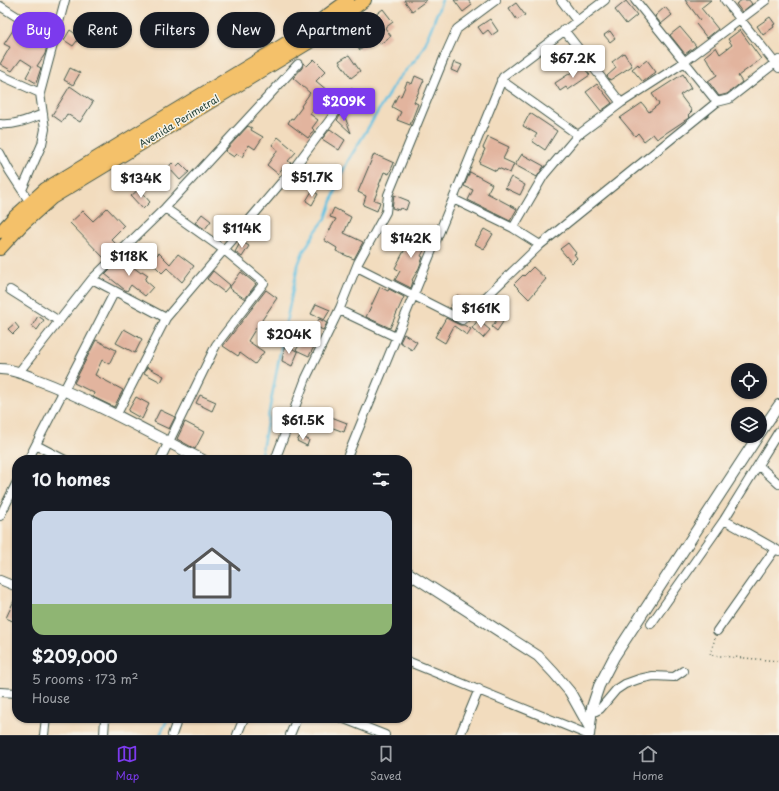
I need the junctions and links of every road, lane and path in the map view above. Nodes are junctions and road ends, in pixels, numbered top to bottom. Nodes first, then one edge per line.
1 (65, 0) edge
2 (348, 0) edge
3 (365, 0) edge
4 (496, 0) edge
5 (561, 0) edge
6 (605, 0) edge
7 (635, 0) edge
8 (725, 0) edge
9 (766, 0) edge
10 (0, 6) edge
11 (62, 12) edge
12 (12, 14) edge
13 (740, 18) junction
14 (577, 21) junction
15 (564, 30) junction
16 (52, 48) edge
17 (684, 62) junction
18 (298, 64) dead end
19 (778, 64) edge
20 (0, 75) edge
21 (501, 80) junction
22 (40, 93) junction
23 (350, 93) dead end
24 (718, 102) junction
25 (621, 103) junction
26 (43, 114) junction
27 (0, 124) edge
28 (578, 135) junction
29 (0, 154) edge
30 (22, 190) junction
31 (453, 198) junction
32 (30, 203) junction
33 (165, 208) junction
34 (513, 228) junction
35 (0, 232) edge
36 (540, 245) junction
37 (0, 250) edge
38 (224, 250) junction
39 (356, 267) junction
40 (92, 279) junction
41 (10, 290) dead end
42 (115, 291) junction
43 (413, 295) junction
44 (339, 310) junction
45 (166, 318) junction
46 (59, 321) junction
47 (396, 337) junction
48 (0, 369) edge
49 (19, 372) junction
50 (64, 389) junction
51 (779, 405) edge
52 (116, 416) junction
53 (767, 423) edge
54 (779, 431) edge
55 (169, 443) junction
56 (753, 443) edge
57 (36, 445) junction
58 (31, 455) edge
59 (55, 455) edge
60 (163, 455) edge
61 (193, 455) edge
62 (277, 455) edge
63 (348, 455) edge
64 (758, 466) junction
65 (779, 484) edge
66 (12, 492) edge
67 (0, 516) edge
68 (724, 520) junction
69 (777, 550) edge
70 (412, 575) edge
71 (0, 580) edge
72 (12, 585) edge
73 (651, 624) dead end
74 (717, 631) joint
75 (779, 661) edge
76 (412, 663) edge
77 (683, 671) dead end
78 (478, 690) junction
79 (0, 692) edge
80 (12, 693) edge
81 (592, 713) junction
82 (45, 723) edge
83 (105, 723) edge
84 (176, 723) edge
85 (242, 723) edge
86 (295, 723) edge
87 (355, 723) edge
88 (589, 733) edge
89 (44, 735) edge
90 (104, 735) edge
91 (172, 735) edge
92 (237, 735) edge
93 (290, 735) edge
94 (385, 735) edge
95 (460, 735) edge

1 - 11 street
2 - 32 main road, Avenida Perimetral
3 - 37 main road, Avenida Perimetral
4 - 39 street
5 - 14 street
6 - 14 street
7 - 17 street
8 - 13 street
9 - 13 street
10 - 12 street
13 - 17 street
13 - 19 street
14 - 15 street
15 - 21 street
15 - 25 street
16 - 22 street
17 - 24 street
17 - 25 street
18 - 33 street
19 - 24 street
20 - 22 street
21 - 28 street
21 - 31 street
22 - 26 street
23 - 38 street
24 - 36 street
25 - 28 street
26 - 27 street
26 - 30 street
28 - 34 street
29 - 30 street
30 - 32 street
31 - 34 street
31 - 43 street
32 - 35 main road, Avenida Perimetral
33 - 38 street
33 - 40 street
34 - 36 street
36 - 43 street
38 - 45 street
38 - 55 street
39 - 43 street
39 - 44 street
40 - 42 street
40 - 46 street
41 - 46 street
42 - 45 street
42 - 50 street
43 - 47 street
44 - 47 street
44 - 62 street
45 - 52 street
46 - 49 street
47 - 63 street
48 - 49 street
49 - 50 street
50 - 52 street
50 - 57 street
51 - 53 street
52 - 55 street
54 - 64 street
55 - 60 street
55 - 61 street
56 - 81 street
57 - 58 street
57 - 59 street
64 - 65 street
64 - 68 street
66 - 67 street
68 - 69 street
68 - 73 street
69 - 74 street
70 - 88 street
71 - 72 street
74 - 75 path
76 - 78 street
77 - 81 street
78 - 88 street
78 - 95 street
79 - 80 street
81 - 88 street
82 - 89 street
83 - 90 street
84 - 91 street
85 - 92 street
86 - 93 street
87 - 94 street

